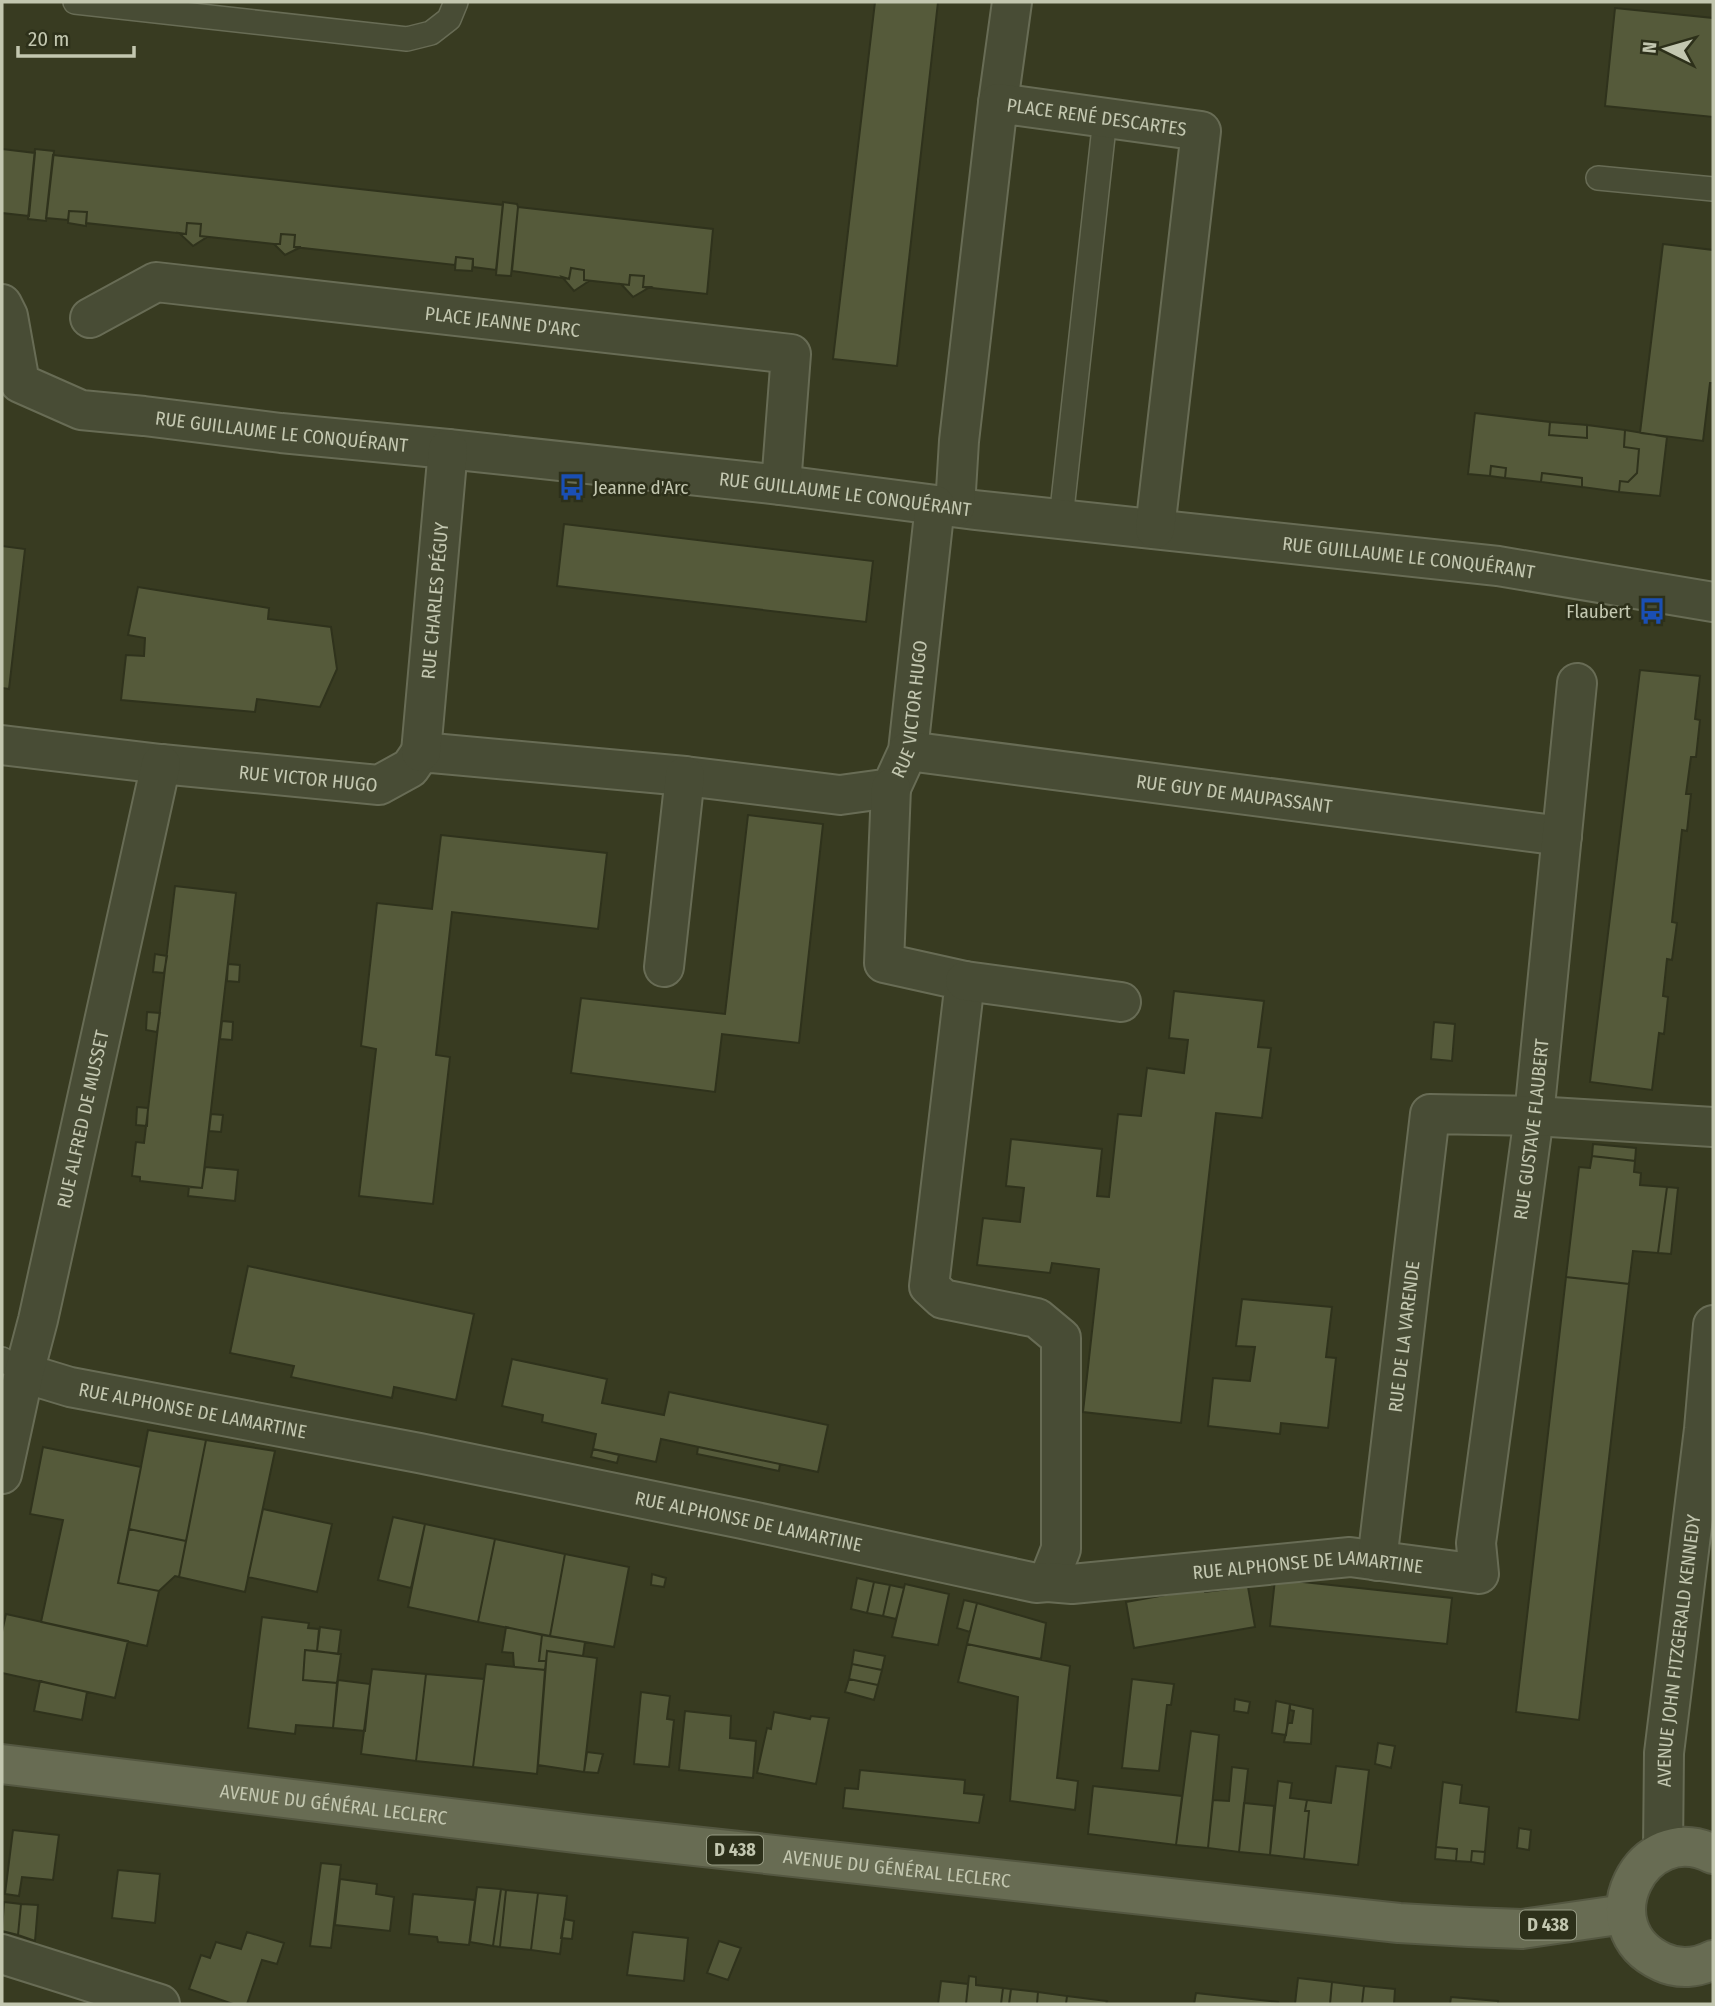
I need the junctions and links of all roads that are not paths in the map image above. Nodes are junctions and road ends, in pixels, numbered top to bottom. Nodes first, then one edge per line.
1 (75, 2) edge
2 (456, 2) edge
3 (1012, 2) edge
4 (998, 103) junction
5 (1105, 118) junction
6 (1598, 178) dead end
7 (1713, 189) edge
8 (2, 304) edge
9 (90, 318) dead end
10 (448, 449) junction
11 (781, 485) junction
12 (945, 506) junction
13 (1061, 519) junction
14 (1154, 528) junction
15 (1713, 601) edge
16 (1577, 683) dead end
17 (2, 745) edge
18 (908, 751) junction
19 (421, 752) junction
20 (161, 764) junction
21 (685, 776) junction
22 (891, 788) junction
23 (1562, 836) junction
24 (664, 967) dead end
25 (965, 982) junction
26 (1121, 1002) dead end
27 (1534, 1116) junction
28 (1713, 1127) edge
29 (1713, 1325) edge
30 (13, 1366) edge
31 (2, 1474) edge
32 (1377, 1561) junction
33 (1479, 1574) joint
34 (1048, 1582) junction
35 (2, 1764) edge
36 (1663, 1851) junction
37 (1713, 1854) edge
38 (1625, 1914) junction
39 (2, 1954) edge
40 (1713, 1960) edge
41 (160, 2004) edge

1 - 2 lane
3 - 4 street
4 - 5 street, PLACE RENÉ DESCARTES
4 - 12 street, PLACE RENÉ DESCARTES
5 - 13 lane
5 - 14 street, PLACE RENÉ DESCARTES
6 - 7 lane
8 - 10 street, RUE GUILLAUME LE CONQUÉRANT
9 - 11 street, PLACE JEANNE D'ARC
10 - 11 street, RUE GUILLAUME LE CONQUÉRANT
10 - 19 street, RUE CHARLES PÉGUY
11 - 12 street, RUE GUILLAUME LE CONQUÉRANT
12 - 13 street, RUE GUILLAUME LE CONQUÉRANT
12 - 18 street, RUE VICTOR HUGO
13 - 14 street, RUE GUILLAUME LE CONQUÉRANT
14 - 15 street, RUE GUILLAUME LE CONQUÉRANT
16 - 23 street, RUE GUSTAVE FLAUBERT
17 - 20 street, RUE VICTOR HUGO
18 - 22 street, RUE VICTOR HUGO
18 - 23 street, RUE GUY DE MAUPASSANT
19 - 20 street, RUE VICTOR HUGO
19 - 21 street, RUE VICTOR HUGO
20 - 30 street, RUE ALFRED DE MUSSET
21 - 22 street, RUE VICTOR HUGO
21 - 24 street
22 - 25 street
23 - 27 street, RUE GUSTAVE FLAUBERT
25 - 26 street
25 - 34 street
27 - 28 street
27 - 32 street, RUE DE LA VARENDE
27 - 33 street, RUE GUSTAVE FLAUBERT
29 - 36 street, AVENUE JOHN FITZGERALD KENNEDY
30 - 31 street, RUE ALFRED DE MUSSET
30 - 34 street, RUE ALPHONSE DE LAMARTINE
32 - 33 street, RUE ALPHONSE DE LAMARTINE
32 - 34 street, RUE ALPHONSE DE LAMARTINE
35 - 38 main road, AVENUE DU GÉNÉRAL LECLERC / D 438
36 - 37 main road
36 - 38 main road
38 - 40 main road
39 - 41 street

